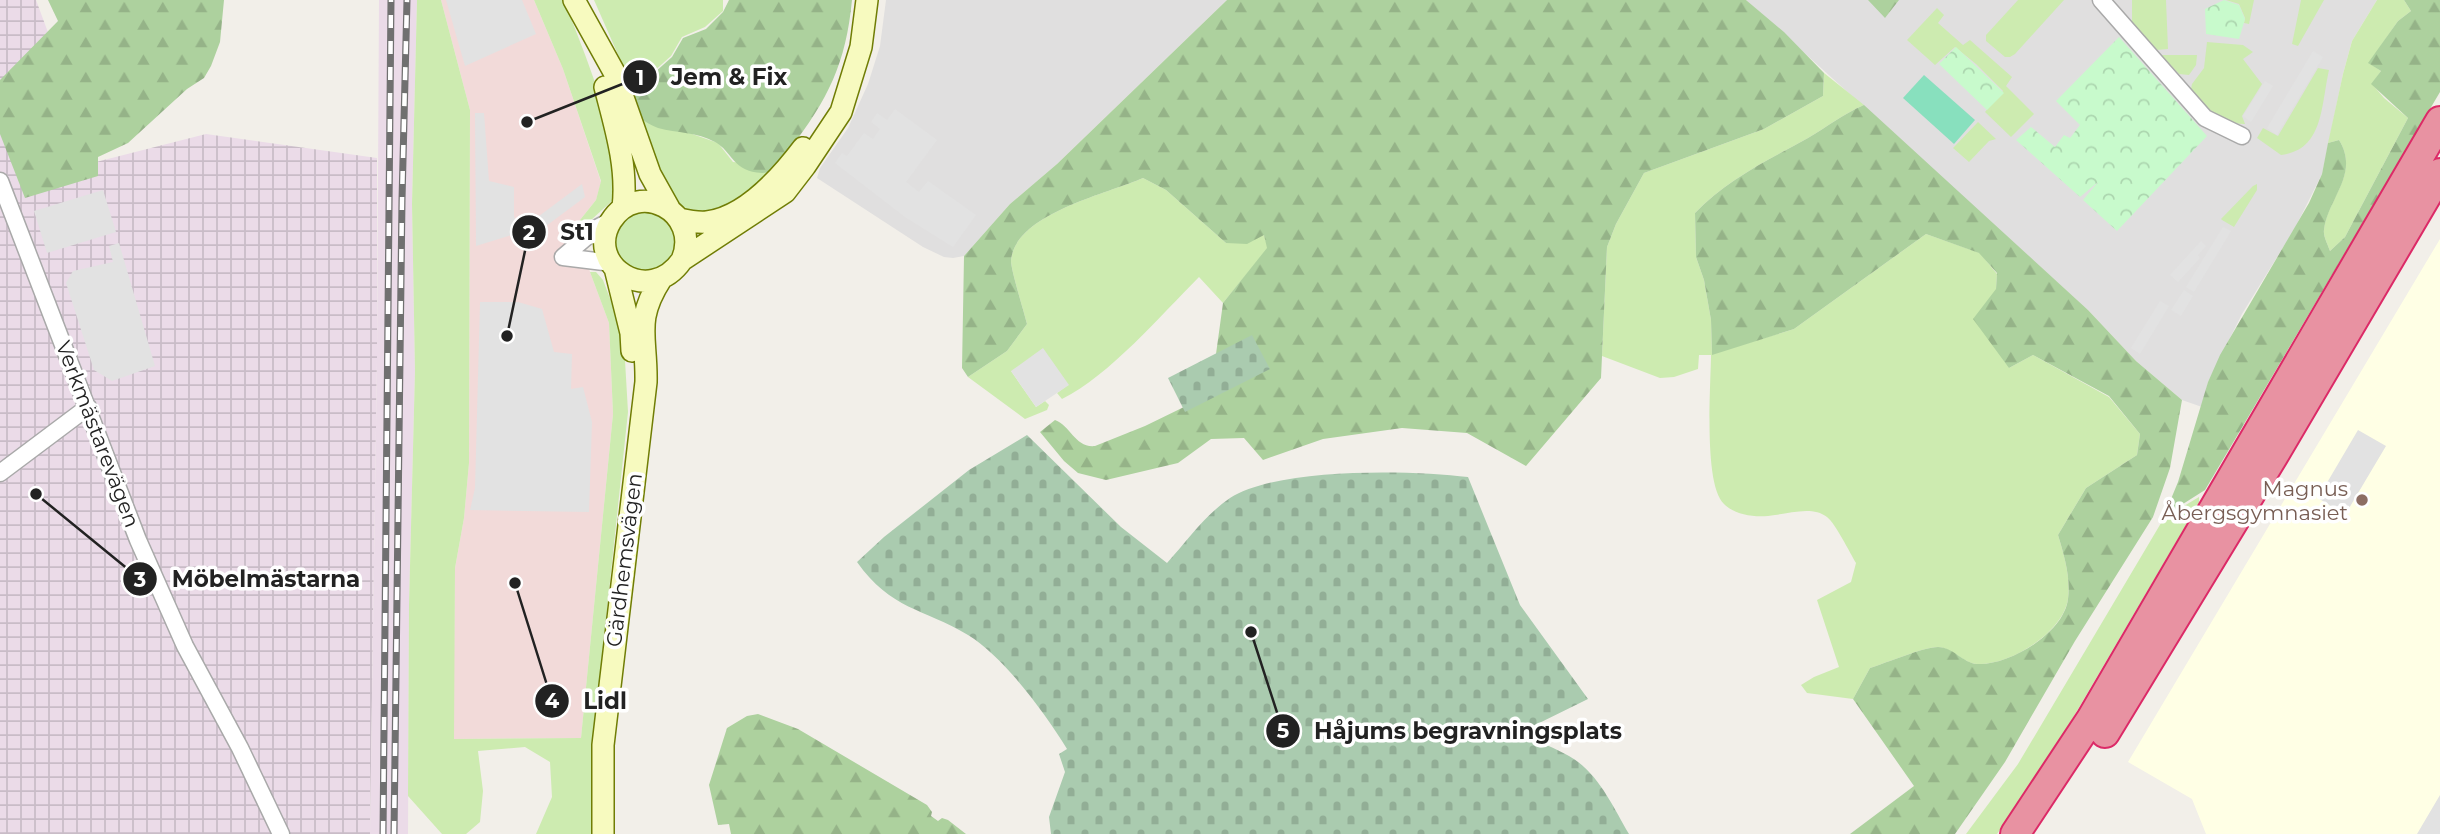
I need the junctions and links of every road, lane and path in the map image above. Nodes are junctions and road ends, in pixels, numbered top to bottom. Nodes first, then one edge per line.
1 (574, 0) edge
2 (867, 0) edge
3 (2101, 0) edge
4 (593, 37) junction
5 (847, 87) junction
6 (2242, 136) dead end
7 (2437, 140) edge
8 (2440, 173) edge
9 (0, 181) edge
10 (2432, 198) edge
11 (617, 214) junction
12 (674, 214) junction
13 (682, 260) junction
14 (614, 266) junction
15 (661, 279) junction
16 (88, 407) junction
17 (641, 412) junction
18 (0, 473) edge
19 (281, 834) edge
20 (603, 834) edge
21 (2015, 834) edge
22 (2038, 834) edge

1 - 4 main road
2 - 5 main road
3 - 6 street
4 - 11 main road
4 - 12 main road
5 - 12 main road
5 - 13 main road
7 - 21 highway
8 - 10 highway
9 - 16 street, Verkmästarevägen
10 - 22 highway
11 - 12 main road
11 - 14 main road
11 - 14 street
12 - 13 main road
13 - 15 main road
14 - 15 main road
14 - 17 main road, Gärdhemsvägen
15 - 17 main road, Gärdhemsvägen
16 - 18 street
16 - 19 street, Verkmästarevägen
17 - 20 main road, Gärdhemsvägen

